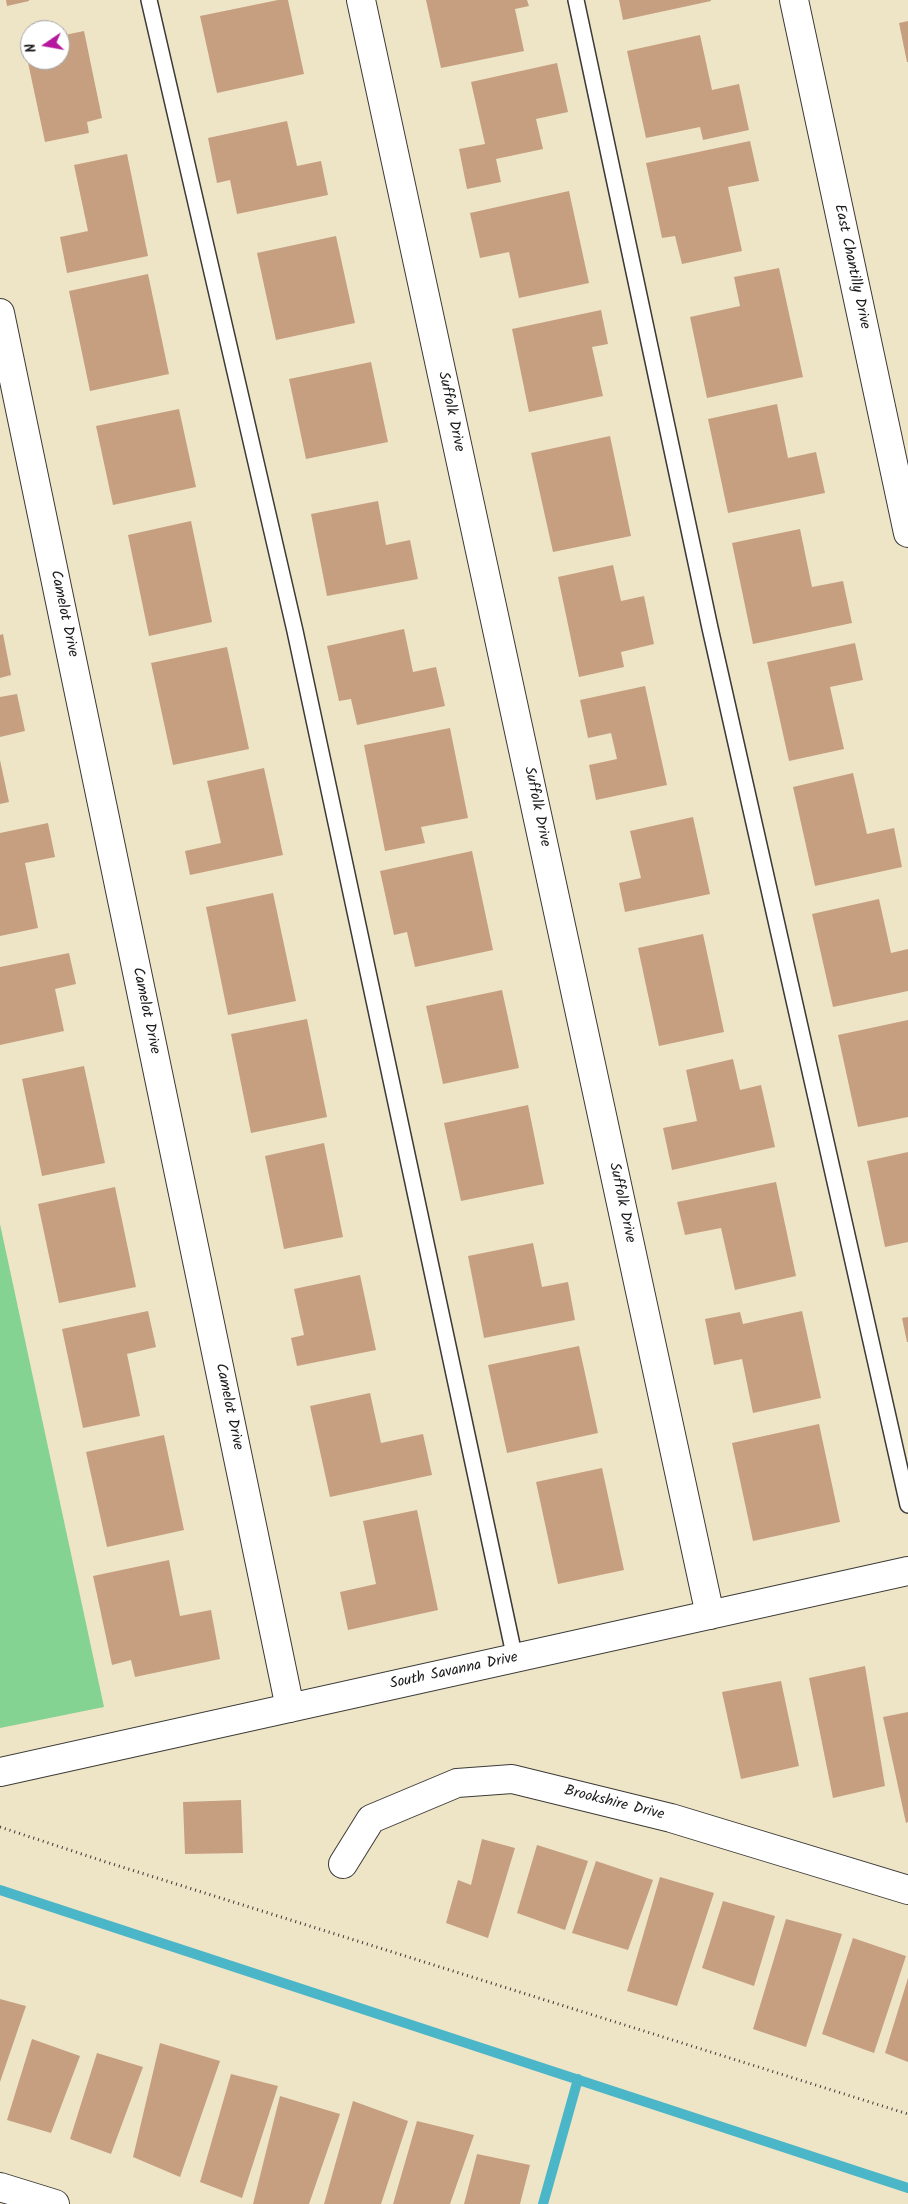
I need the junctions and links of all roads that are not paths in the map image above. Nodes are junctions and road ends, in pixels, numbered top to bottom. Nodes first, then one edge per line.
1 (149, 0) edge
2 (361, 0) edge
3 (576, 0) edge
4 (794, 0) edge
5 (0, 313) edge
6 (908, 533) edge
7 (908, 1505) edge
8 (908, 1571) edge
9 (710, 1615) junction
10 (515, 1659) junction
11 (290, 1708) junction
12 (0, 1772) edge
13 (343, 1864) dead end
14 (908, 1890) edge
15 (0, 2187) edge
16 (55, 2204) edge

1 - 10 lane
2 - 9 street, Suffolk Drive
3 - 7 lane
4 - 6 street, East Chantilly Drive
5 - 11 street, Camelot Drive
8 - 9 street, South Savanna Drive
9 - 10 street, South Savanna Drive
10 - 11 street, South Savanna Drive
11 - 12 street, South Savanna Drive
13 - 14 street, Brookshire Drive
15 - 16 street

